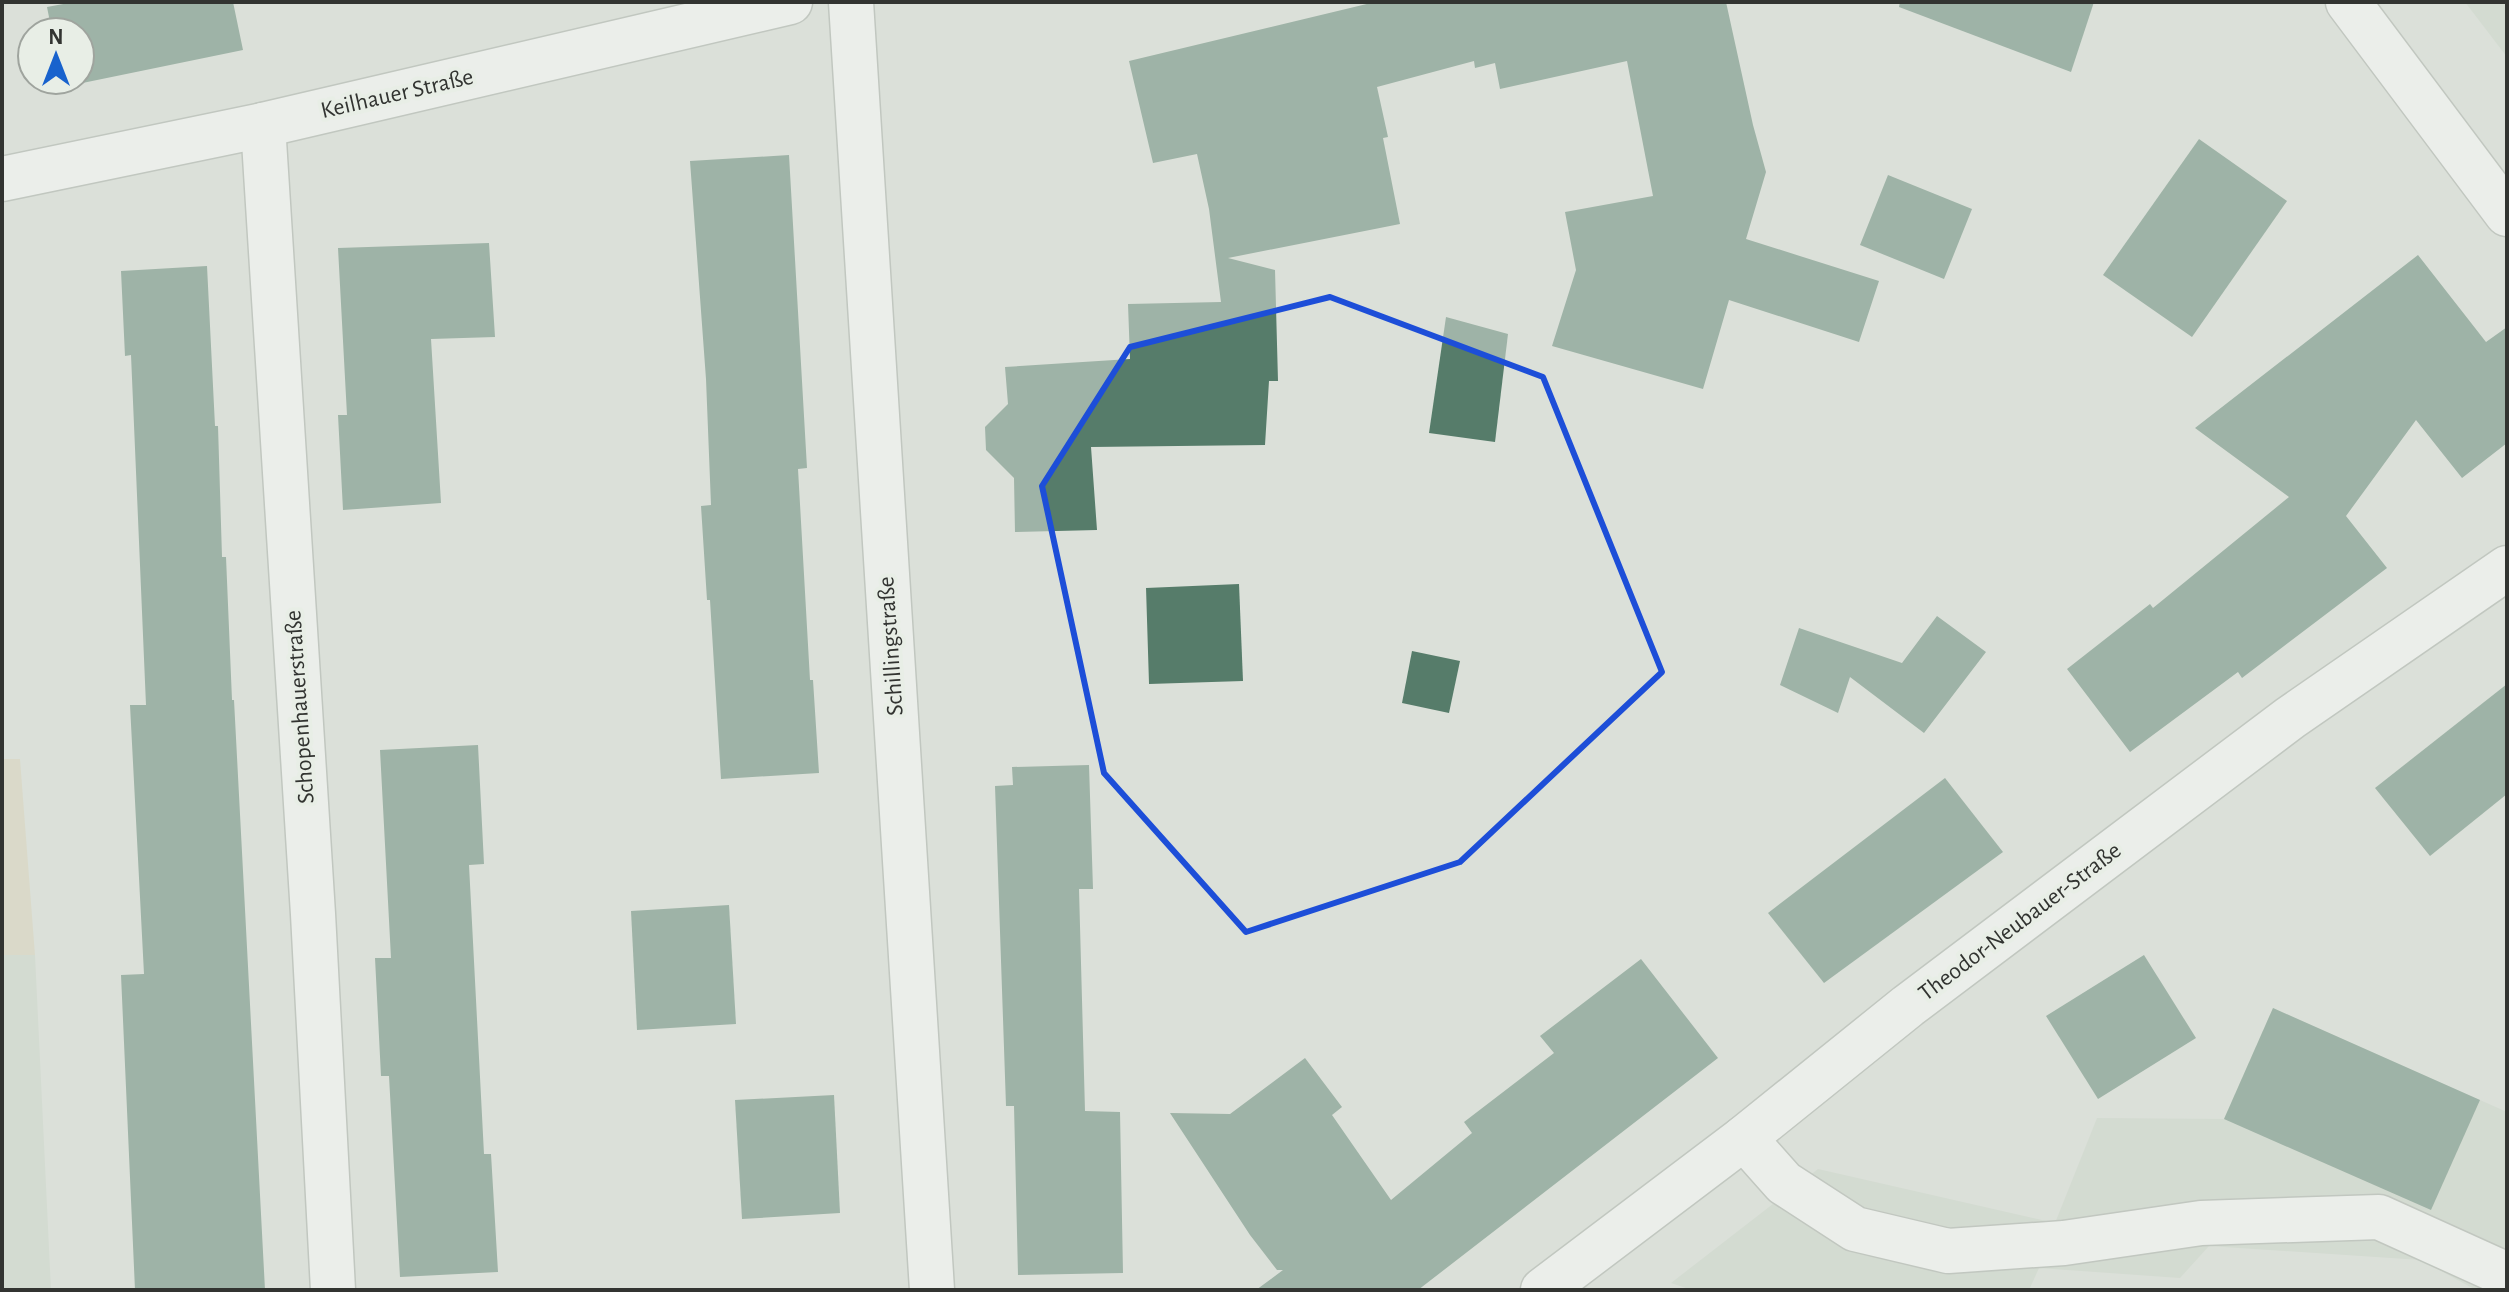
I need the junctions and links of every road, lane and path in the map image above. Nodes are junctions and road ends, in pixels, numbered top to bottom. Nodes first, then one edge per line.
1 (790, 2) edge
2 (851, 2) edge
3 (2348, 2) edge
4 (263, 125) junction
5 (2, 179) edge
6 (2507, 214) edge
7 (2507, 568) edge
8 (1744, 1138) junction
9 (2507, 1275) edge
10 (333, 1290) edge
11 (932, 1290) edge
12 (1543, 1290) edge

1 - 4 street, Keilhauer Straße
2 - 11 street, Schillingstraße
3 - 6 street
4 - 5 street, Keilhauer Straße
4 - 10 street, Schopenhauerstraße
7 - 8 street, Theodor-Neubauer-Straße
8 - 9 street
8 - 12 street, Theodor-Neubauer-Straße

